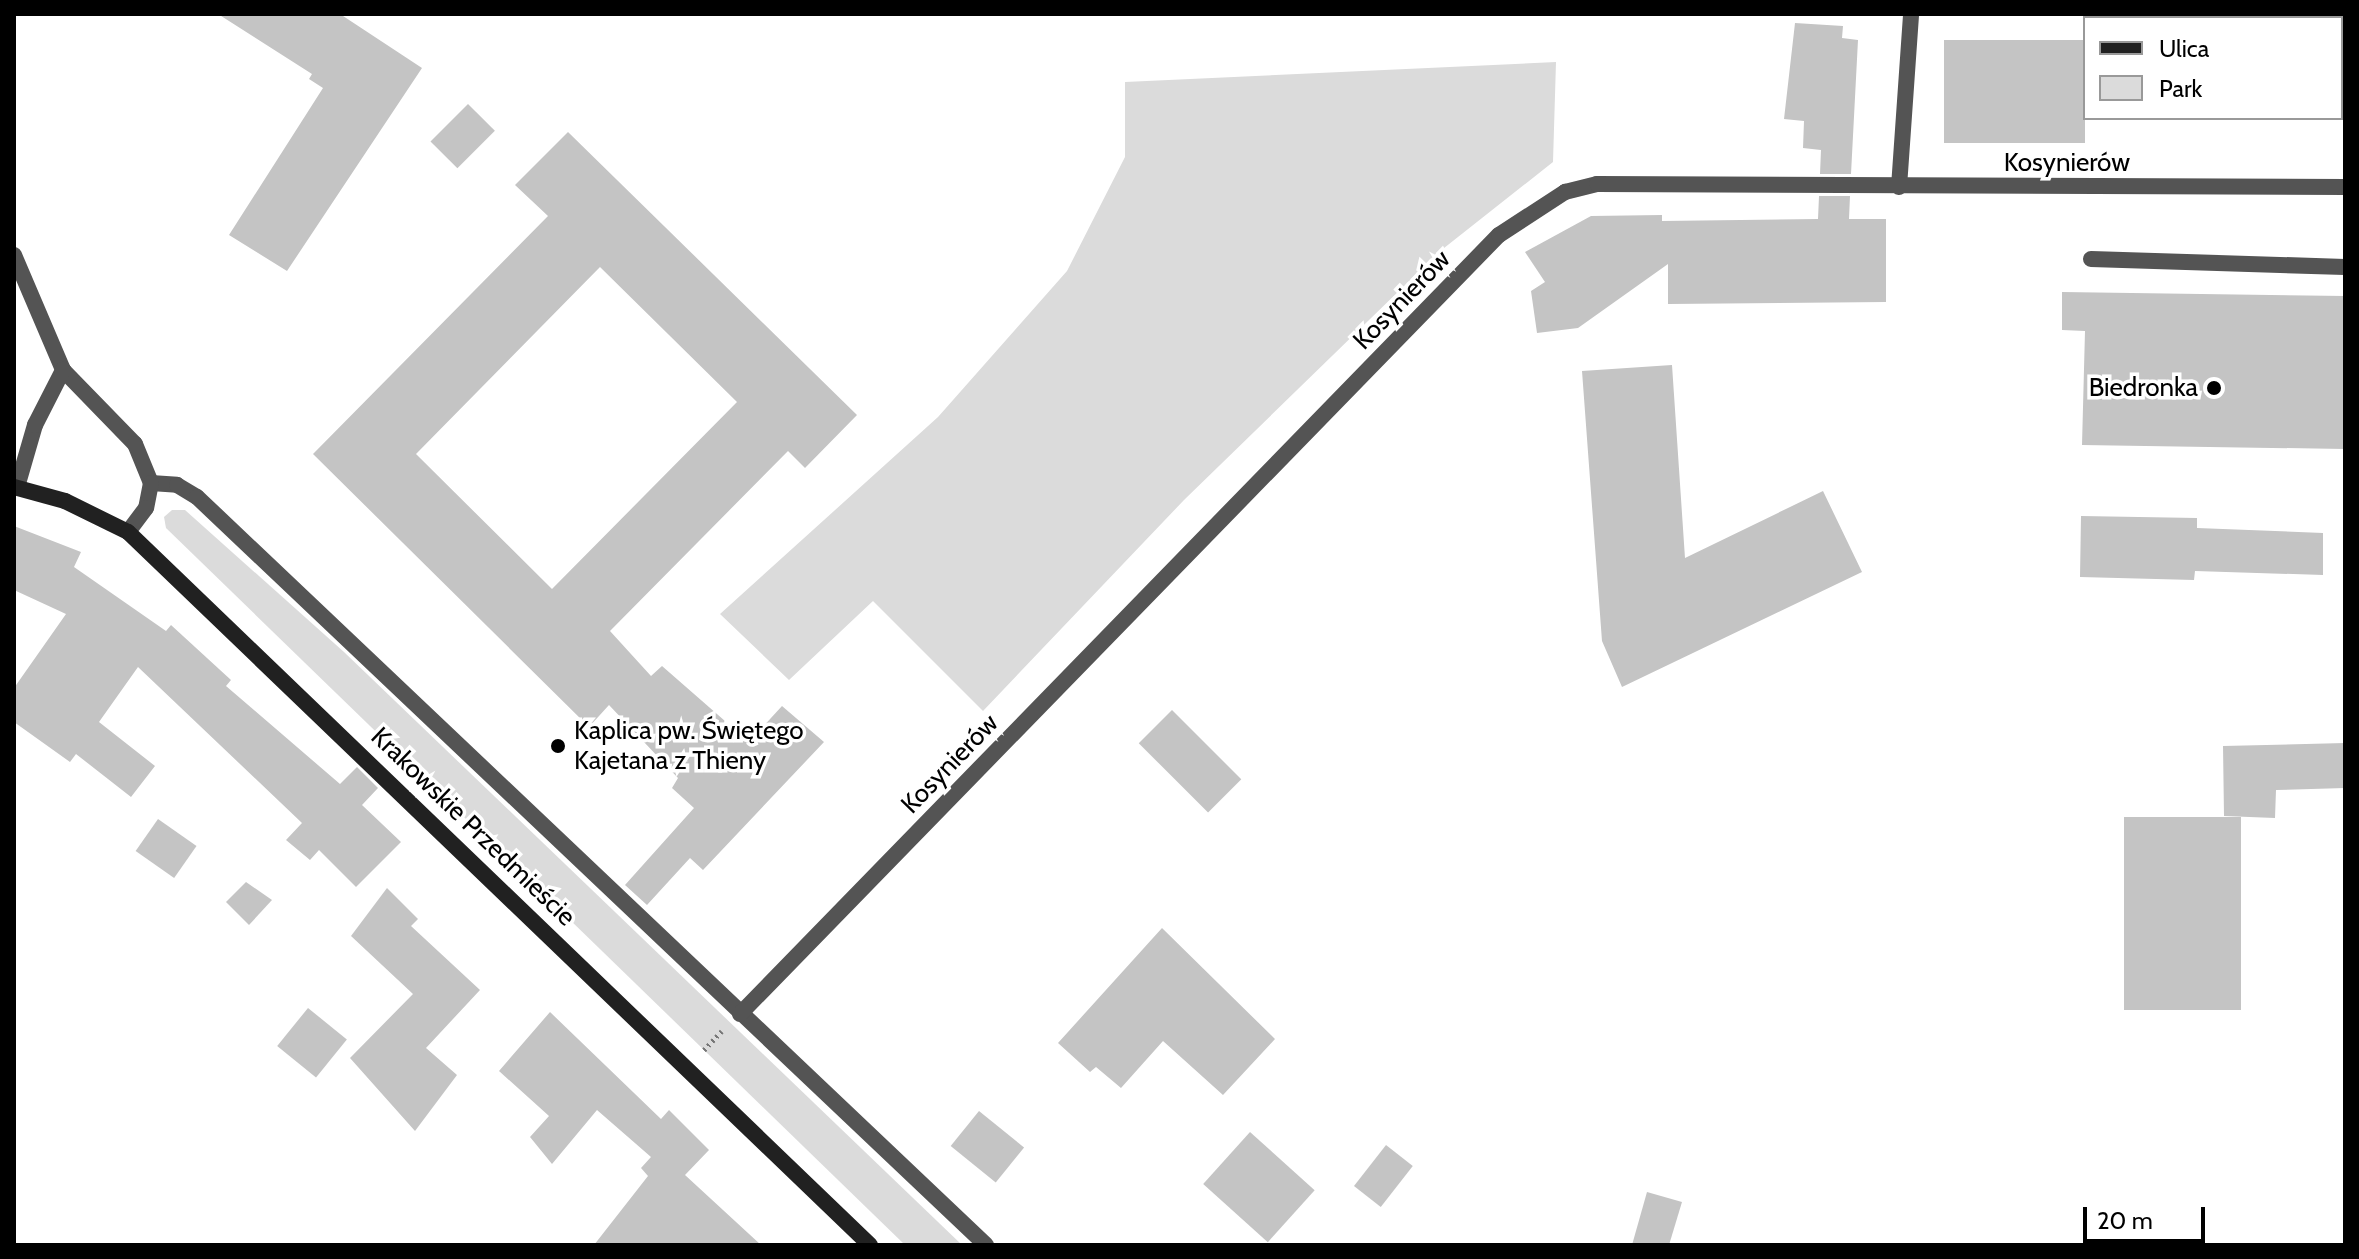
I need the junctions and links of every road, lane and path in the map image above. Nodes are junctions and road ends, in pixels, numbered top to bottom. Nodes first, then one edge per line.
1 (1911, 14) edge
2 (1899, 187) junction
3 (2345, 187) edge
4 (14, 255) edge
5 (2091, 259) dead end
6 (2345, 267) edge
7 (63, 370) junction
8 (151, 483) junction
9 (15, 487) edge
10 (128, 532) junction
11 (740, 1014) junction
12 (870, 1245) edge
13 (986, 1245) edge

1 - 2 street
2 - 3 street, Kosynierów
2 - 11 street, Kosynierów
4 - 7 street
5 - 6 street
7 - 8 street
7 - 9 street
8 - 10 street
8 - 11 street
9 - 10 street, Krakowskie Przedmieście
10 - 12 street, Krakowskie Przedmieście
11 - 13 street

